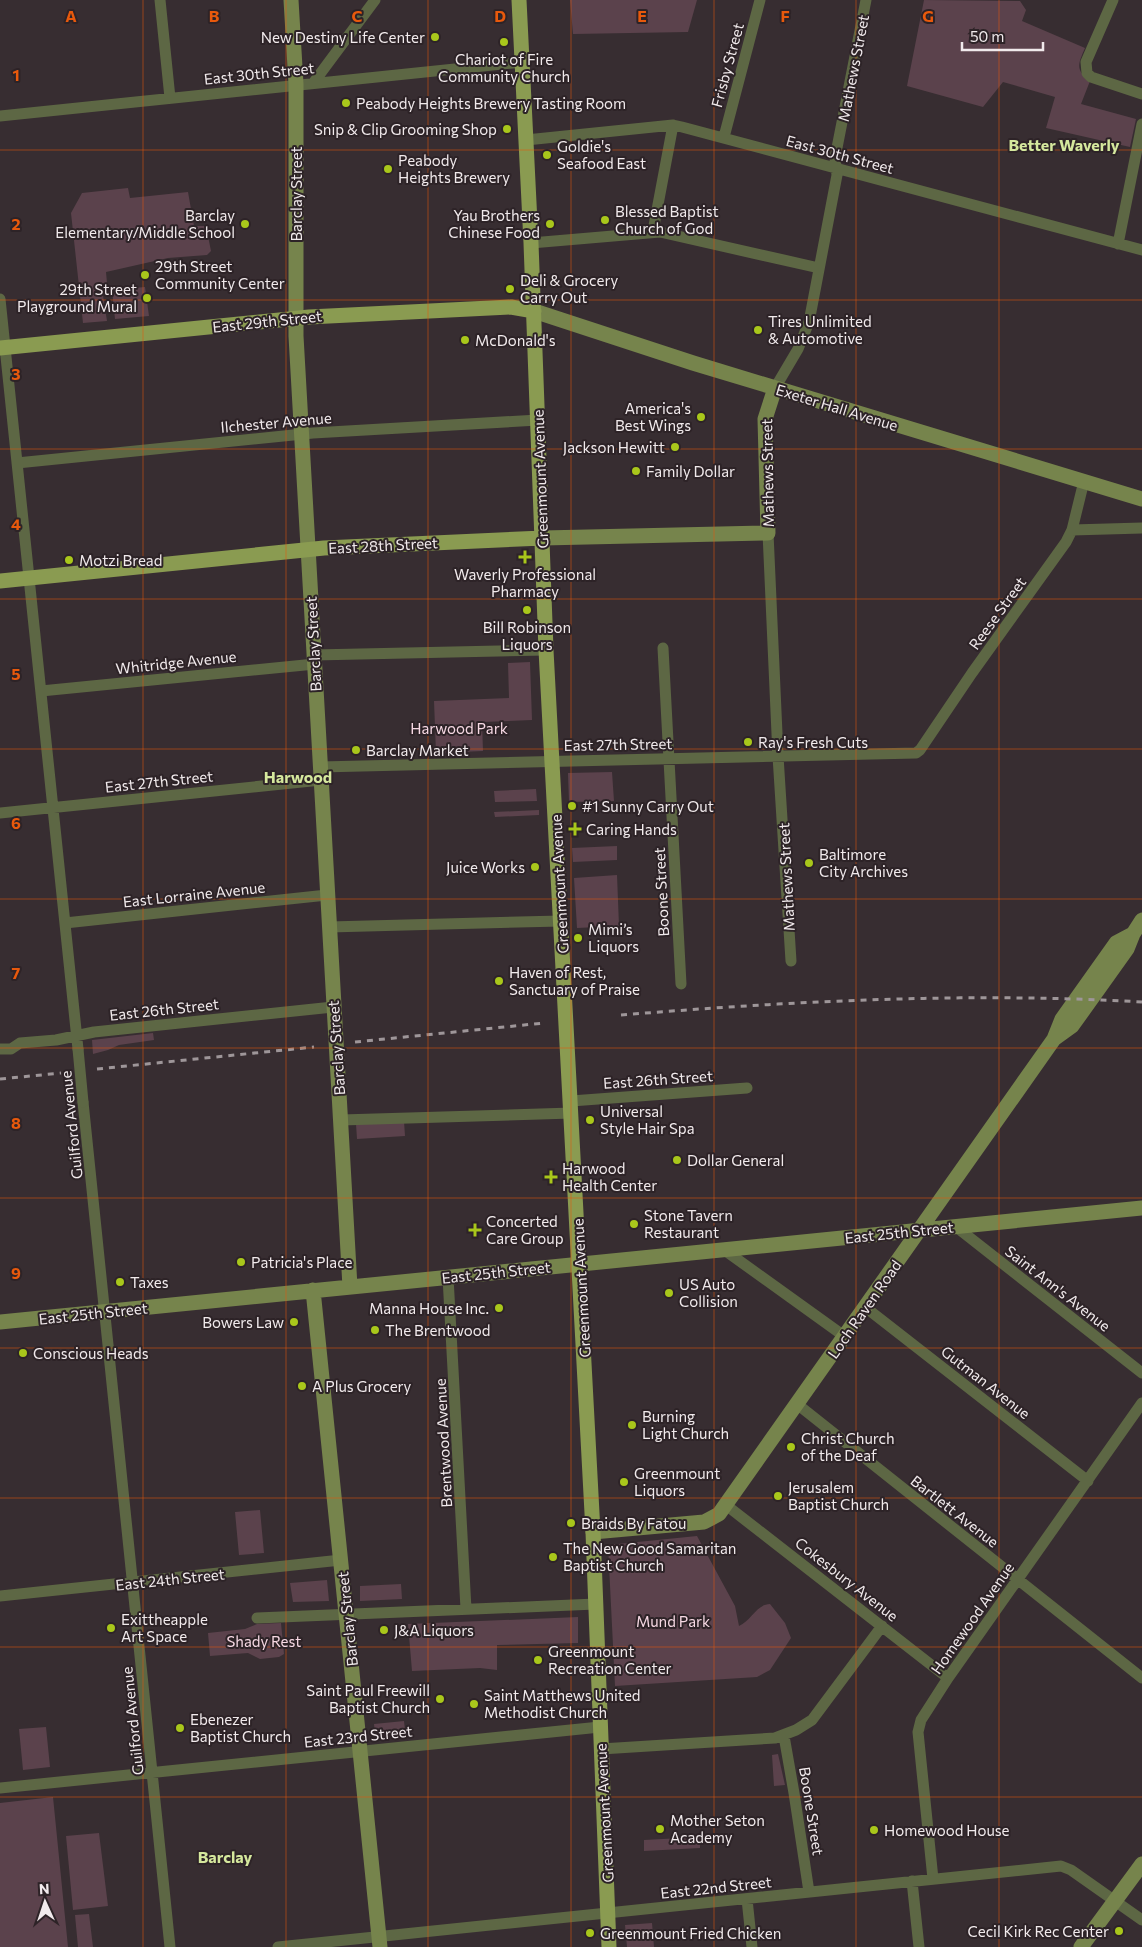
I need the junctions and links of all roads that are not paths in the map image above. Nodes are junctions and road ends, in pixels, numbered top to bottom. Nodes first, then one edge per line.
1 (160, 0) edge
2 (291, 0) edge
3 (375, 0) edge
4 (519, 0) edge
5 (760, 0) edge
6 (866, 0) edge
7 (1113, 0) edge
8 (522, 62) junction
9 (314, 82) junction
10 (296, 84) junction
11 (1142, 94) edge
12 (170, 98) junction
13 (0, 116) edge
14 (1142, 124) edge
15 (673, 125) junction
16 (724, 137) junction
17 (526, 140) junction
18 (836, 169) junction
19 (653, 231) junction
20 (531, 243) junction
21 (1118, 244) junction
22 (1142, 250) edge
23 (819, 268) junction
24 (0, 299) edge
25 (534, 312) junction
26 (295, 318) junction
27 (2, 348) edge
28 (775, 388) junction
29 (538, 420) junction
30 (301, 434) junction
31 (17, 464) junction
32 (1084, 481) junction
33 (1142, 498) edge
34 (1142, 528) edge
35 (1072, 530) junction
36 (768, 533) junction
37 (543, 538) junction
38 (308, 550) junction
39 (28, 578) junction
40 (0, 581) edge
41 (663, 648) dead end
42 (546, 650) junction
43 (315, 659) junction
44 (41, 691) junction
45 (916, 753) joint
46 (778, 756) junction
47 (668, 758) junction
48 (552, 761) junction
49 (321, 773) junction
50 (52, 808) junction
51 (0, 813) edge
52 (327, 895) junction
53 (1142, 920) edge
54 (561, 921) junction
55 (65, 923) junction
56 (329, 927) junction
57 (791, 961) dead end
58 (681, 984) dead end
59 (333, 1007) junction
60 (76, 1036) junction
61 (0, 1049) edge
62 (746, 1088) dead end
63 (571, 1107) junction
64 (341, 1120) junction
65 (1142, 1208) edge
66 (955, 1226) junction
67 (918, 1230) junction
68 (722, 1249) junction
69 (579, 1264) junction
70 (448, 1277) junction
71 (350, 1287) junction
72 (313, 1290) junction
73 (865, 1307) junction
74 (105, 1312) junction
75 (0, 1322) edge
76 (844, 1336) junction
77 (1142, 1373) edge
78 (1142, 1403) edge
79 (797, 1404) junction
80 (1088, 1481) junction
81 (726, 1505) junction
82 (593, 1532) junction
83 (341, 1560) junction
84 (1018, 1579) junction
85 (133, 1583) junction
86 (0, 1596) edge
87 (596, 1604) junction
88 (466, 1609) junction
89 (346, 1614) junction
90 (257, 1618) dead end
91 (882, 1626) junction
92 (948, 1678) junction
93 (1142, 1678) edge
94 (600, 1727) junction
95 (784, 1736) junction
96 (601, 1749) junction
97 (360, 1751) junction
98 (152, 1772) junction
99 (0, 1788) edge
100 (1142, 1864) edge
101 (933, 1879) junction
102 (912, 1881) junction
103 (809, 1892) junction
104 (746, 1898) junction
105 (1116, 1901) junction
106 (608, 1913) junction
107 (1142, 1920) edge
108 (380, 1942) edge
109 (170, 1947) edge
110 (278, 1947) edge
111 (610, 1947) edge
112 (752, 1947) edge
113 (919, 1947) edge
114 (1081, 1947) edge

1 - 12 street
2 - 10 street, Barclay Street
3 - 9 street
4 - 8 main road, Greenmount Avenue
5 - 16 street, Frisby Street
6 - 18 street, Mathews Street
7 - 11 street
8 - 9 street, East 30th Street
8 - 17 main road, Greenmount Avenue
9 - 10 street, East 30th Street
10 - 12 street, East 30th Street
10 - 26 street, Barclay Street
12 - 13 street, East 30th Street
14 - 21 street
15 - 16 street, East 30th Street
15 - 17 street, East 30th Street
15 - 19 street
16 - 18 street, East 30th Street
17 - 20 main road, Greenmount Avenue
18 - 21 street, East 30th Street
18 - 23 street, Mathews Street
19 - 20 street
19 - 23 street
20 - 25 main road, Greenmount Avenue
21 - 22 street, East 30th Street
23 - 28 street, Mathews Street
24 - 27 street, Guilford Avenue
25 - 26 main road, East 29th Street
25 - 28 street, Exeter Hall Avenue
25 - 29 main road, Greenmount Avenue
26 - 27 main road, East 29th Street
26 - 30 street, Barclay Street
27 - 31 street, Guilford Avenue
28 - 32 street, Exeter Hall Avenue
28 - 36 street, Mathews Street
29 - 30 street, Ilchester Avenue
29 - 37 main road, Greenmount Avenue
30 - 31 street, Ilchester Avenue
30 - 38 street, Barclay Street
31 - 39 street, Guilford Avenue
32 - 33 street, Exeter Hall Avenue
32 - 35 street, Reese Street
34 - 35 street
35 - 45 street, Reese Street
36 - 37 street, East 28th Street
36 - 46 street, Mathews Street
37 - 38 main road, East 28th Street
37 - 42 main road, Greenmount Avenue
38 - 39 main road, East 28th Street
38 - 43 street, Barclay Street
39 - 40 main road, East 28th Street
39 - 44 street, Guilford Avenue
41 - 47 street, Boone Street
42 - 43 street, Whitridge Avenue
42 - 48 main road, Greenmount Avenue
43 - 44 street, Whitridge Avenue
43 - 49 street, Barclay Street
44 - 50 street, Guilford Avenue
45 - 46 street, East 27th Street
46 - 47 street, East 27th Street
46 - 57 street, Mathews Street
47 - 48 street, East 27th Street
47 - 58 street, Boone Street
48 - 49 street, East 27th Street
48 - 54 main road, Greenmount Avenue
49 - 50 street, East 27th Street
49 - 52 street, Barclay Street
50 - 51 street, East 27th Street
50 - 55 street, Guilford Avenue
52 - 55 street, East Lorraine Avenue
52 - 56 street, Barclay Street
53 - 67 street, Loch Raven Road
54 - 56 street
54 - 63 main road, Greenmount Avenue
55 - 60 street, Guilford Avenue
56 - 59 street, Barclay Street
59 - 60 street, East 26th Street
59 - 64 street, Barclay Street
60 - 61 street, East 26th Street
60 - 74 street, Guilford Avenue, bridge
62 - 63 street, East 26th Street
63 - 64 street, East 26th Street
63 - 69 main road, Greenmount Avenue
64 - 71 street, Barclay Street
65 - 66 street, East 25th Street
66 - 67 street, East 25th Street
66 - 77 street, Saint Ann's Avenue
67 - 68 street, East 25th Street
67 - 73 street, Loch Raven Road
68 - 69 street, East 25th Street
68 - 76 street
69 - 70 street, East 25th Street
69 - 82 main road, Greenmount Avenue
70 - 71 street, East 25th Street
70 - 88 street, Brentwood Avenue
71 - 72 street, East 25th Street
72 - 74 street, East 25th Street
72 - 83 street, Barclay Street
73 - 76 street, Loch Raven Road
73 - 80 street, Gutman Avenue
74 - 75 street, East 25th Street
74 - 85 street, Guilford Avenue
76 - 79 street, Loch Raven Road
78 - 80 street, Homewood Avenue
79 - 81 street, Loch Raven Road
79 - 84 street, Bartlett Avenue
80 - 84 street, Homewood Avenue
81 - 82 street
81 - 91 street, Cokesbury Avenue
82 - 87 main road, Greenmount Avenue
83 - 85 street, East 24th Street
83 - 89 street, Barclay Street
84 - 92 street, Homewood Avenue
84 - 93 street, Bartlett Avenue
85 - 86 street, East 24th Street
85 - 98 street, Guilford Avenue
87 - 88 street
87 - 94 main road, Greenmount Avenue
88 - 89 street
89 - 90 street
89 - 97 street, Barclay Street
91 - 92 street, Cokesbury Avenue
91 - 95 street
92 - 101 street, Homewood Avenue
94 - 96 main road, Greenmount Avenue
94 - 97 street, East 23rd Street
95 - 96 street
95 - 103 street, Boone Street
96 - 106 main road, Greenmount Avenue
97 - 98 street, East 23rd Street
97 - 108 street, Barclay Street
98 - 99 street, East 23rd Street
98 - 109 street, Guilford Avenue
100 - 105 street
101 - 102 street, East 22nd Street
101 - 105 street, East 22nd Street
102 - 103 street, East 22nd Street
102 - 113 street
103 - 104 street, East 22nd Street
104 - 106 street, East 22nd Street
104 - 112 street
105 - 107 street, East 22nd Street
105 - 114 street
106 - 108 street, East 22nd Street
106 - 111 main road, Greenmount Avenue
108 - 110 street, East 22nd Street

